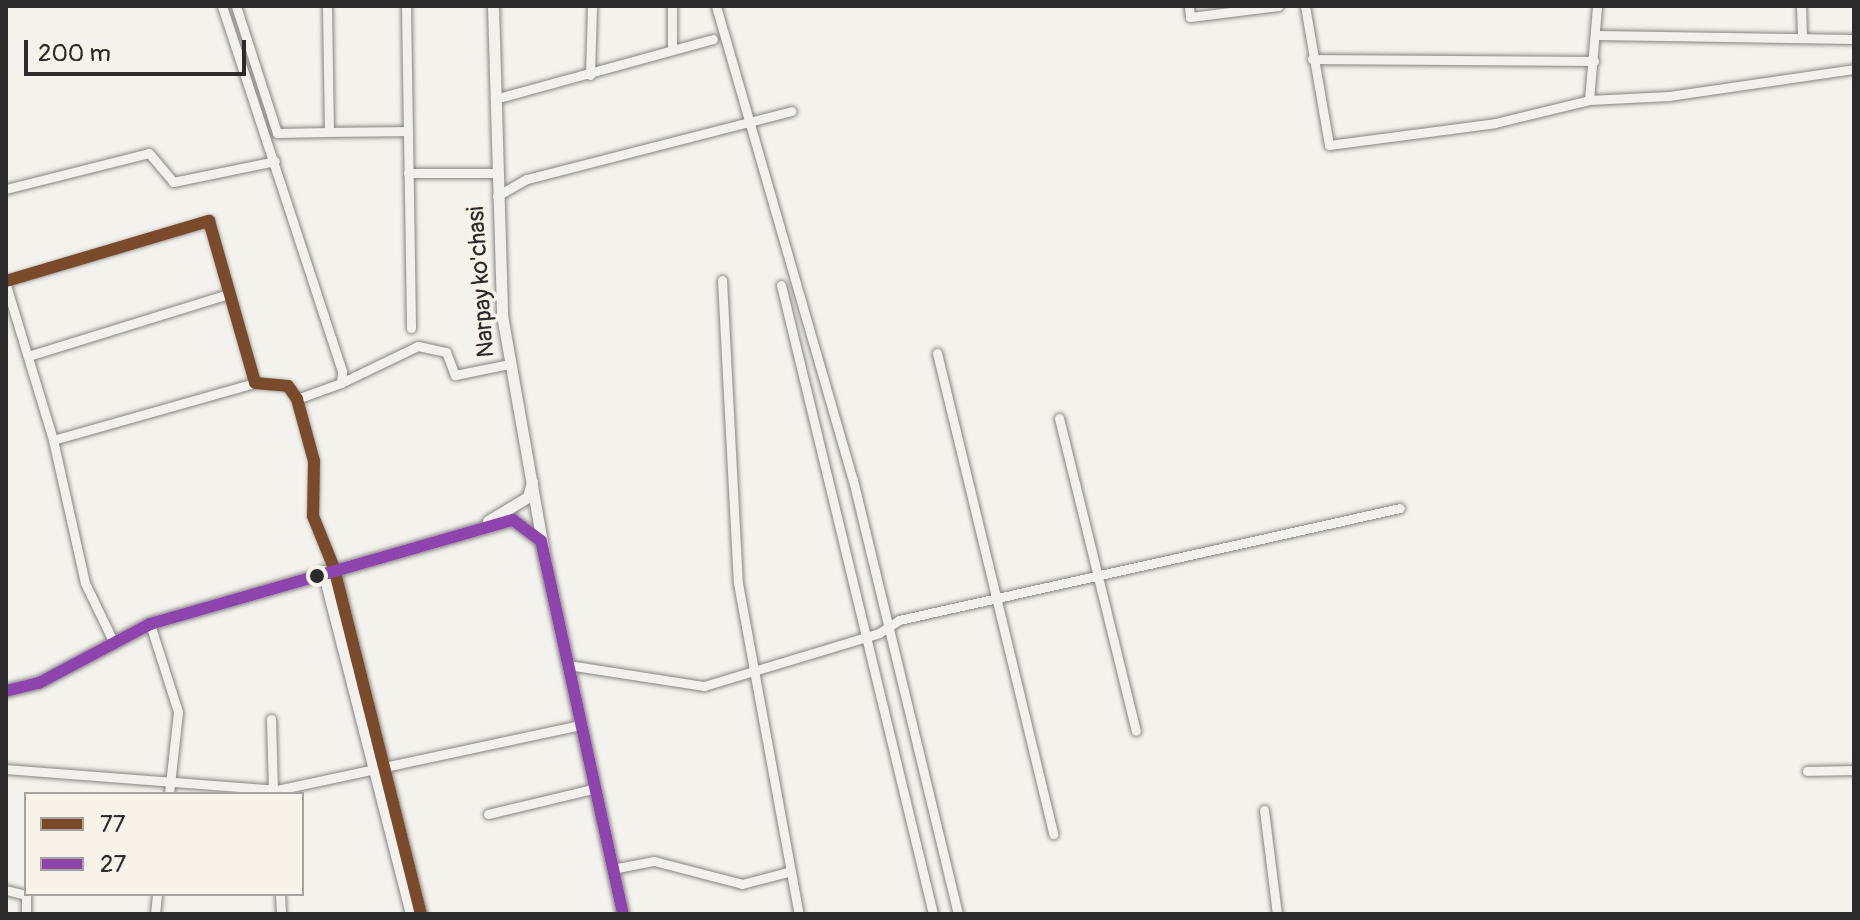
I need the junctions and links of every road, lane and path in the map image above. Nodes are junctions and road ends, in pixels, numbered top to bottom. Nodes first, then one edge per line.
1 (222, 6) edge
2 (236, 6) edge
3 (327, 6) edge
4 (406, 6) edge
5 (493, 6) edge
6 (592, 6) edge
7 (672, 6) edge
8 (716, 6) edge
9 (1189, 6) edge
10 (1278, 6) edge
11 (1305, 6) edge
12 (1597, 6) edge
13 (1801, 6) edge
14 (1242, 8) edge
15 (1598, 35) junction
16 (1802, 38) junction
17 (713, 39) dead end
18 (1854, 39) edge
19 (672, 49) junction
20 (1312, 59) junction
21 (1594, 61) junction
22 (1854, 69) edge
23 (590, 75) junction
24 (495, 99) junction
25 (1589, 100) junction
26 (791, 111) dead end
27 (751, 122) junction
28 (408, 131) junction
29 (329, 132) junction
30 (275, 161) junction
31 (408, 173) junction
32 (496, 173) junction
33 (6, 189) edge
34 (497, 196) junction
35 (722, 280) dead end
36 (6, 283) edge
37 (781, 285) dead end
38 (228, 294) junction
39 (411, 328) dead end
40 (937, 353) dead end
41 (28, 356) junction
42 (509, 364) junction
43 (255, 383) junction
44 (341, 383) junction
45 (297, 399) junction
46 (1059, 418) dead end
47 (53, 440) junction
48 (532, 474) junction
49 (1400, 508) dead end
50 (488, 521) junction
51 (544, 552) junction
52 (329, 570) junction
53 (1098, 578) junction
54 (994, 599) junction
55 (150, 624) junction
56 (892, 625) junction
57 (865, 637) junction
58 (114, 643) junction
59 (568, 665) junction
60 (754, 671) junction
61 (6, 691) edge
62 (271, 719) dead end
63 (579, 725) junction
64 (1136, 731) dead end
65 (381, 768) junction
66 (6, 769) edge
67 (1854, 770) edge
68 (1807, 771) dead end
69 (593, 789) junction
70 (169, 790) edge
71 (275, 791) edge
72 (1264, 810) dead end
73 (488, 814) dead end
74 (1053, 834) dead end
75 (612, 869) junction
76 (788, 872) junction
77 (411, 914) edge
78 (421, 914) edge
79 (623, 914) edge
80 (799, 914) edge
81 (933, 914) edge
82 (958, 914) edge
83 (1277, 914) edge

1 - 30 street
2 - 29 street
3 - 29 street
4 - 28 street
5 - 24 street, Narpay ko'chasi
6 - 23 street
7 - 19 street
8 - 27 street
9 - 14 street
10 - 14 street
11 - 20 street
12 - 15 street
13 - 16 street
15 - 16 street
15 - 21 street
16 - 18 street
17 - 19 street
19 - 23 street
20 - 21 street
20 - 25 street
21 - 25 street
22 - 25 street
23 - 24 street
24 - 32 street, Narpay ko'chasi
26 - 27 street
27 - 34 street
27 - 56 street
28 - 29 street
28 - 31 street
30 - 33 street
30 - 44 street
31 - 32 street
31 - 39 street
32 - 34 street, Narpay ko'chasi
34 - 42 street, Narpay ko'chasi
35 - 60 street
36 - 38 street
36 - 41 street
37 - 57 street
38 - 41 street
38 - 43 street
40 - 54 street
41 - 47 street
42 - 44 street
42 - 48 street, Narpay ko'chasi
43 - 45 street
43 - 47 street
44 - 45 street
45 - 52 street
46 - 53 street
47 - 58 street
48 - 50 street
48 - 51 street, Narpay ko'chasi
49 - 53 street
50 - 51 main road
50 - 52 main road
51 - 59 main road
52 - 55 main road
52 - 65 street
53 - 54 street
53 - 64 street
54 - 56 street
54 - 74 street
55 - 58 main road
55 - 70 street
56 - 57 street
56 - 82 street
57 - 60 street
57 - 81 street
58 - 61 main road
59 - 60 street
59 - 63 main road
60 - 76 street
62 - 71 street
63 - 65 street
63 - 69 main road
65 - 71 street
65 - 77 street
65 - 78 street
66 - 70 street
67 - 68 street
69 - 73 street
69 - 75 main road
70 - 71 street
72 - 83 street
75 - 76 street
75 - 79 main road
76 - 80 street

